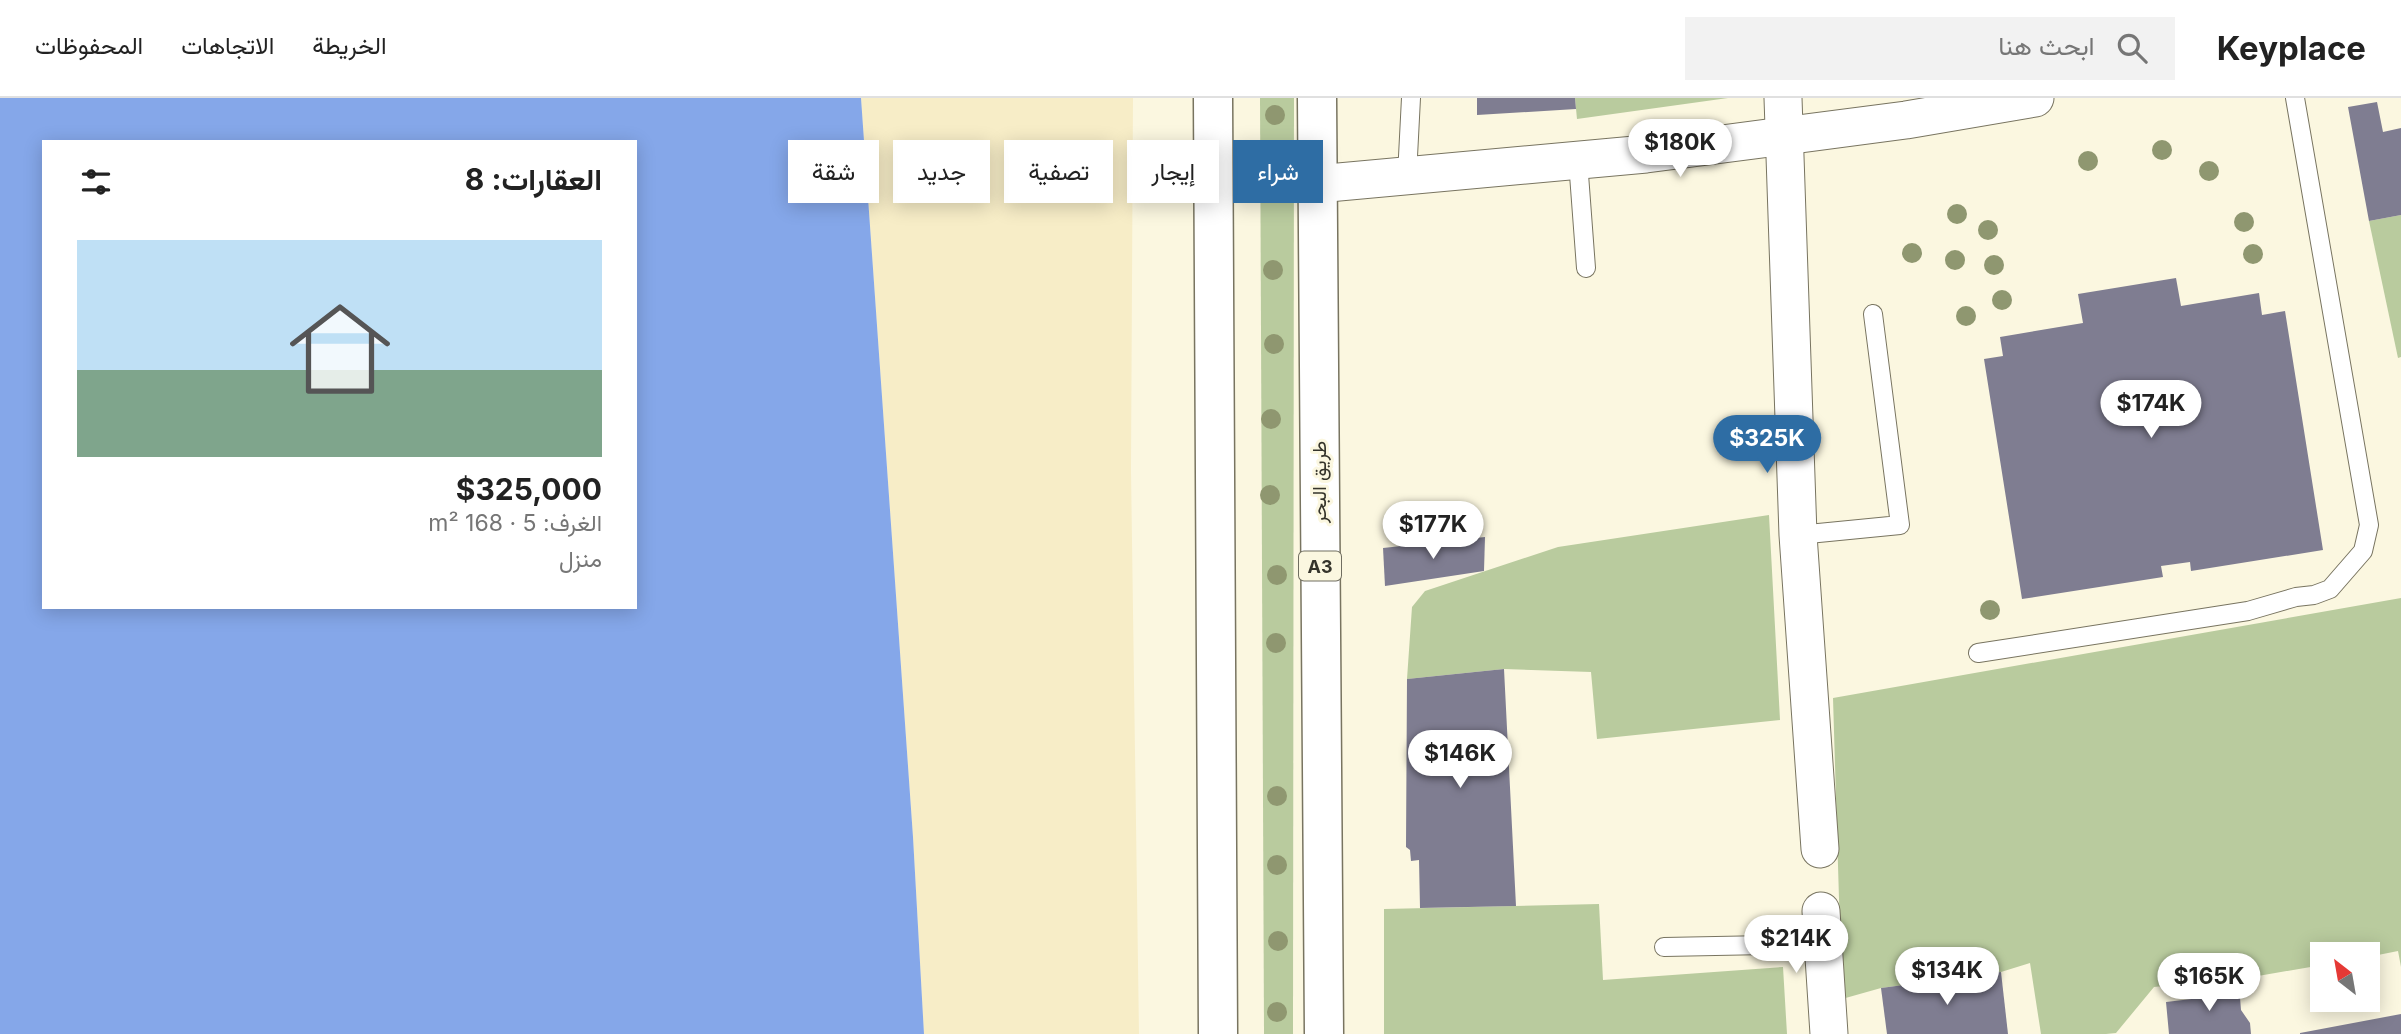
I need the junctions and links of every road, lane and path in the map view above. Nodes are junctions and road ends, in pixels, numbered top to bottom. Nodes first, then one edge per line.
1 (1213, 98) edge
2 (1317, 98) edge
3 (1411, 98) edge
4 (1783, 98) edge
5 (2035, 98) edge
6 (2295, 98) edge
7 (1784, 137) junction
8 (1317, 140) edge
9 (1578, 161) junction
10 (1407, 176) junction
11 (1323, 183) edge
12 (1317, 203) edge
13 (1586, 268) dead end
14 (1873, 314) dead end
15 (1798, 535) junction
16 (1978, 653) dead end
17 (1820, 849) dead end
18 (1822, 928) joint
19 (1664, 947) dead end
20 (1217, 1034) edge
21 (1324, 1034) edge
22 (1829, 1034) edge

1 - 20 highway
2 - 8 highway, طريق البحر / A3
3 - 10 lane
4 - 7 street
5 - 7 street
6 - 16 lane
7 - 9 street
7 - 15 street
9 - 10 street
9 - 13 lane
10 - 11 street
12 - 21 highway, طريق البحر / A3
14 - 15 lane
15 - 17 street
18 - 19 lane
18 - 22 street

